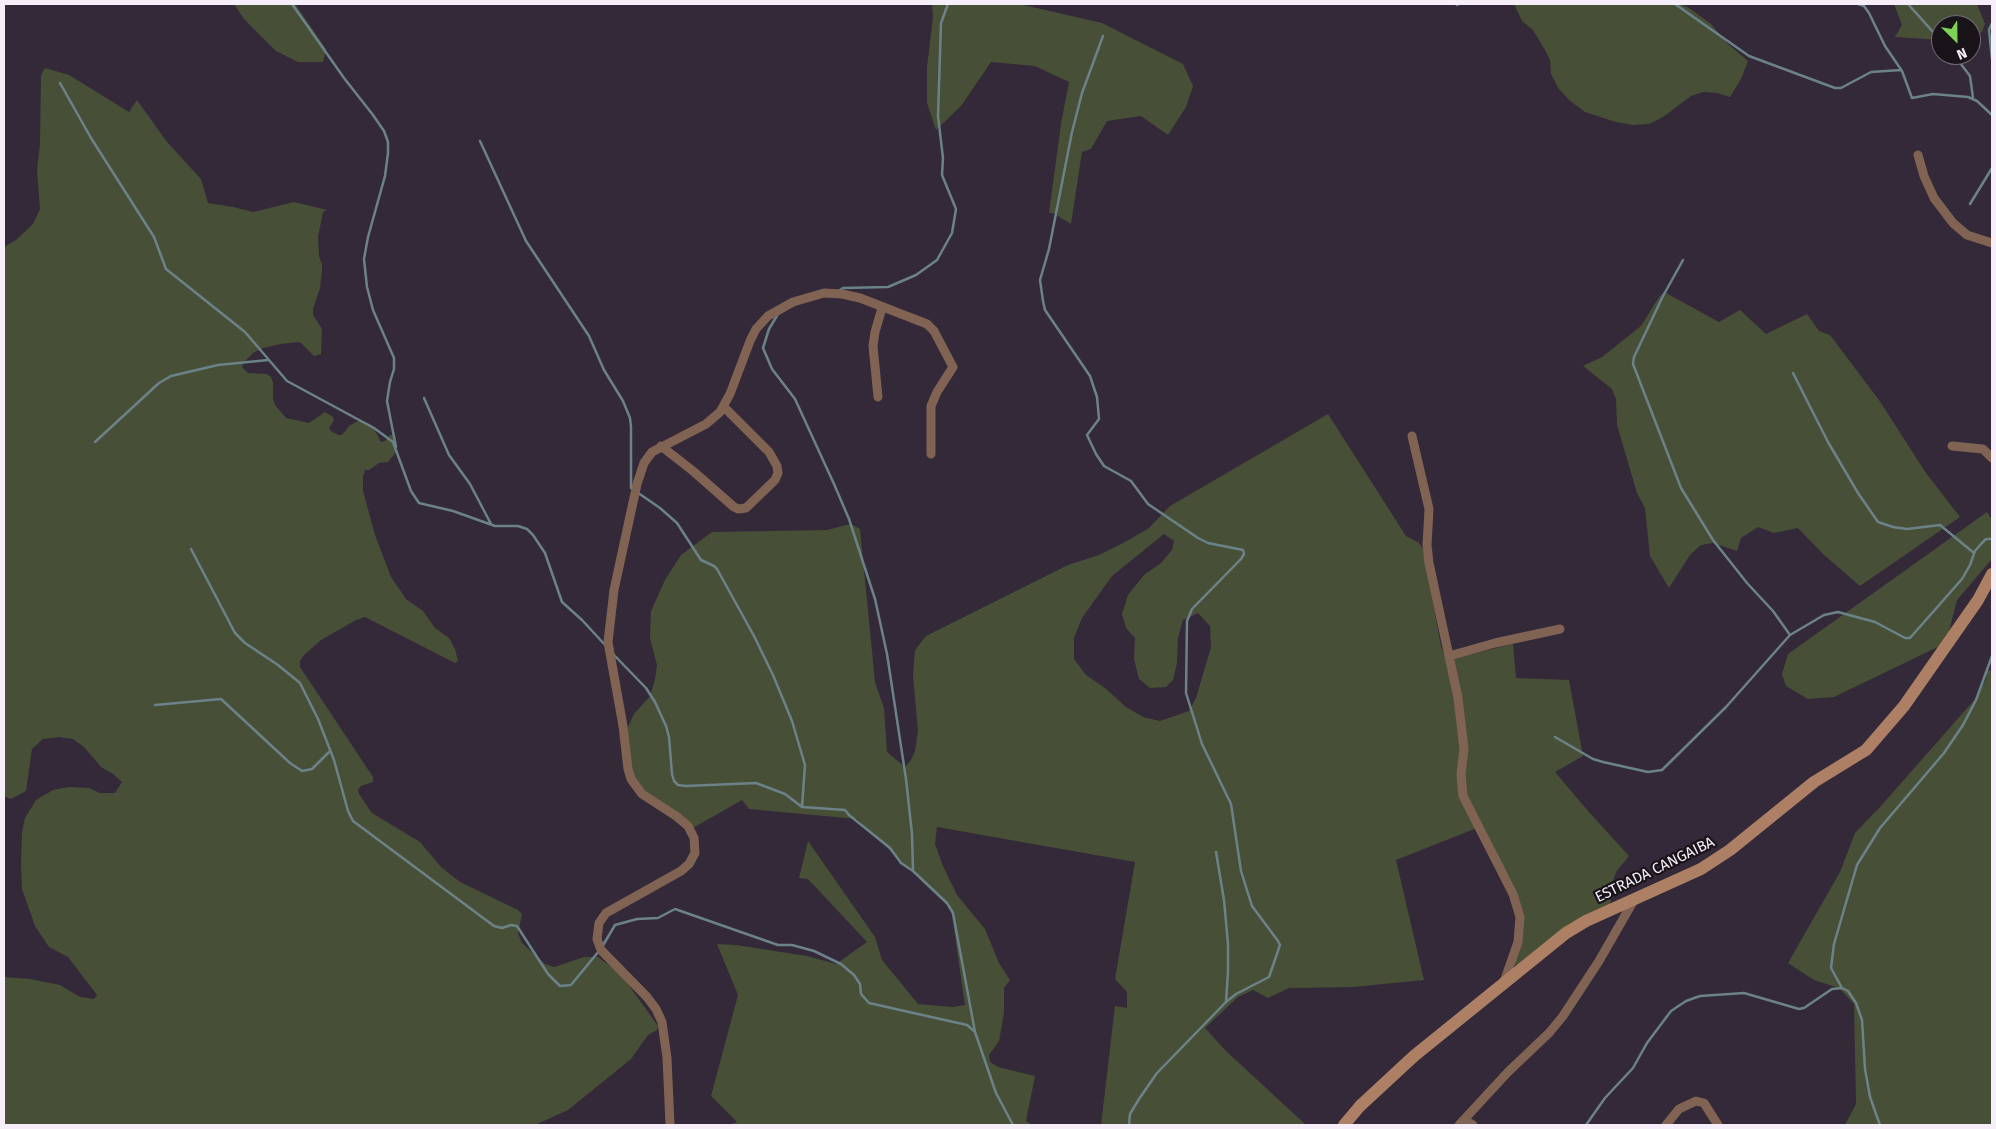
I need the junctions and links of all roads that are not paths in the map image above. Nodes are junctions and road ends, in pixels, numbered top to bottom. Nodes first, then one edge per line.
1 (1918, 155) dead end
2 (1992, 243) edge
3 (882, 308) junction
4 (878, 397) dead end
5 (724, 407) junction
6 (1412, 436) dead end
7 (661, 446) junction
8 (1952, 446) dead end
9 (931, 454) dead end
10 (1992, 458) edge
11 (1992, 574) edge
12 (1560, 629) dead end
13 (1449, 656) junction
14 (1634, 900) junction
15 (1503, 985) junction
16 (1461, 1122) edge
17 (670, 1125) edge
18 (1344, 1125) edge
19 (1473, 1125) edge
20 (1666, 1125) edge
21 (1718, 1125) edge

1 - 2 street
3 - 4 street
3 - 5 street
3 - 9 street
5 - 7 street
5 - 7 street
6 - 13 street
7 - 17 street
8 - 10 street
11 - 14 street, ESTRADA CANGAIBA
12 - 13 street
13 - 15 street
14 - 15 street, ESTRADA CANGAIBA
14 - 16 street
15 - 18 street, ESTRADA CANGAIBA
16 - 19 street
20 - 21 street

